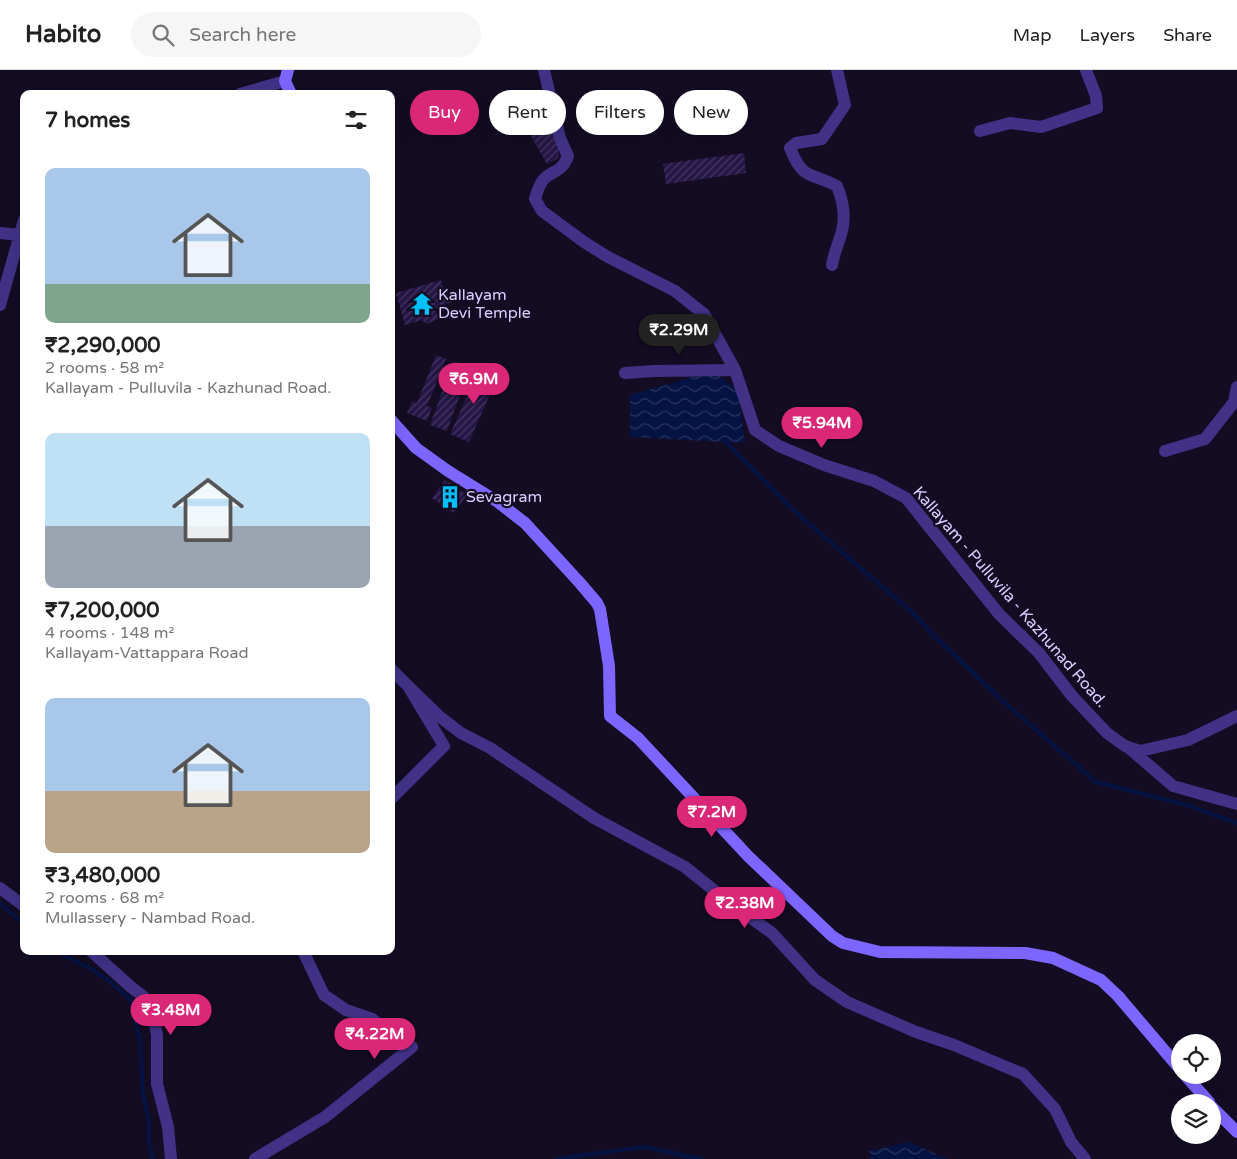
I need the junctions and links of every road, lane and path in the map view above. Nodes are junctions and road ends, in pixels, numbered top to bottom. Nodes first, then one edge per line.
1 (544, 70) edge
2 (837, 70) edge
3 (1086, 70) edge
4 (287, 76) edge
5 (250, 90) edge
6 (291, 90) edge
7 (980, 131) dead end
8 (20, 232) edge
9 (0, 233) edge
10 (19, 235) junction
11 (832, 265) dead end
12 (0, 305) edge
13 (735, 370) junction
14 (626, 373) dead end
15 (1237, 387) edge
16 (395, 424) edge
17 (1165, 451) dead end
18 (395, 673) edge
19 (408, 686) junction
20 (1237, 716) edge
21 (1127, 746) junction
22 (395, 795) edge
23 (1237, 804) edge
24 (0, 888) edge
25 (20, 903) edge
26 (96, 955) edge
27 (305, 955) edge
28 (1171, 1058) edge
29 (1193, 1084) edge
30 (1202, 1094) edge
31 (1221, 1116) edge
32 (1237, 1132) edge
33 (171, 1159) edge
34 (255, 1159) edge
35 (1085, 1159) edge

1 - 13 street, Kallayam - Pulluvila - Kazhunad Road.
2 - 11 street
3 - 7 street
4 - 5 street
4 - 6 street
8 - 10 street
9 - 10 street
10 - 12 street
13 - 14 street
13 - 21 street, Kallayam - Pulluvila - Kazhunad Road.
15 - 17 street
16 - 28 street
18 - 19 street
19 - 22 street
19 - 35 street
20 - 21 street, Kallayam - Pulluvila - Kazhunad Road.
21 - 23 street, Kallayam - Pulluvila - Kazhunad Road.
24 - 25 street
26 - 33 street
27 - 34 street
29 - 30 street
31 - 32 street

